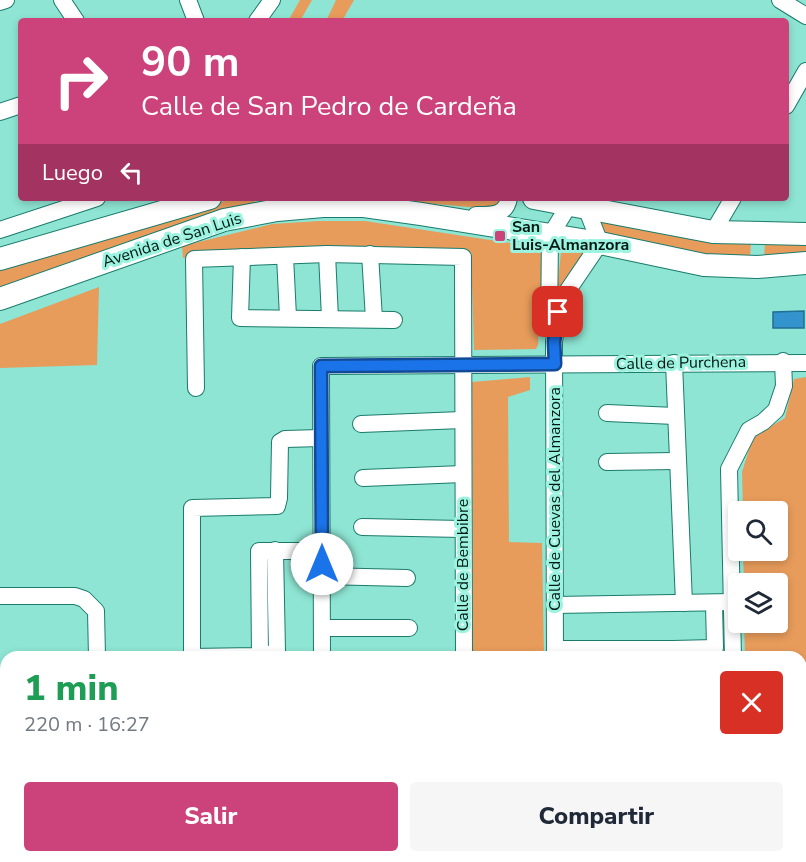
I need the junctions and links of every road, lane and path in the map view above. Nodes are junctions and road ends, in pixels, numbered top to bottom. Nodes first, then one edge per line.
1 (6, 0) edge
2 (62, 0) edge
3 (188, 0) edge
4 (274, 0) edge
5 (780, 0) edge
6 (0, 2) edge
7 (806, 15) edge
8 (74, 18) edge
9 (195, 18) edge
10 (259, 18) edge
11 (268, 18) edge
12 (806, 71) edge
13 (789, 101) edge
14 (18, 106) edge
15 (0, 112) edge
16 (88, 201) edge
17 (200, 201) edge
18 (508, 201) edge
19 (547, 201) edge
20 (731, 201) edge
21 (326, 202) edge
22 (271, 204) edge
23 (578, 208) junction
24 (421, 214) junction
25 (0, 230) edge
26 (713, 232) junction
27 (806, 234) edge
28 (550, 236) junction
29 (600, 243) junction
30 (327, 254) junction
31 (370, 255) junction
32 (285, 256) junction
33 (242, 257) junction
34 (0, 259) edge
35 (806, 263) edge
36 (0, 299) edge
37 (288, 317) junction
38 (330, 318) junction
39 (374, 319) junction
40 (394, 320) dead end
41 (554, 342) junction
42 (783, 362) junction
43 (674, 363) junction
44 (806, 363) edge
45 (555, 364) junction
46 (462, 367) junction
47 (196, 388) dead end
48 (607, 413) dead end
49 (675, 416) junction
50 (462, 420) junction
51 (361, 424) dead end
52 (321, 438) junction
53 (676, 461) junction
54 (607, 462) dead end
55 (463, 474) junction
56 (363, 478) dead end
57 (362, 527) dead end
58 (462, 529) junction
59 (322, 551) junction
60 (732, 573) edge
61 (322, 576) junction
62 (407, 578) dead end
63 (0, 596) edge
64 (728, 602) edge
65 (684, 603) junction
66 (714, 603) junction
67 (555, 605) junction
68 (322, 628) junction
69 (409, 628) dead end
70 (733, 633) edge
71 (97, 651) edge
72 (192, 651) edge
73 (260, 651) edge
74 (322, 651) edge
75 (464, 651) edge
76 (555, 651) edge
77 (689, 651) edge
78 (733, 651) edge

1 - 6 street
2 - 8 street
3 - 9 street
4 - 10 street
4 - 11 street
5 - 7 street
12 - 13 street
14 - 15 street
16 - 25 street
17 - 34 street, Avenida de San Luis
18 - 24 street, Avenida de San Luis
19 - 23 street
20 - 26 street
21 - 22 street, Avenida de San Luis
21 - 24 street, Avenida de San Luis
22 - 36 street, Avenida de San Luis
23 - 26 street
23 - 28 street
23 - 29 street
24 - 28 street, Avenida de San Luis
26 - 27 street
28 - 29 street, Avenida de San Luis
28 - 41 street, Calle de Cuevas del Almanzora
29 - 35 street, Avenida de San Luis
29 - 41 street, Calle de Cuevas del Almanzora
30 - 31 street
30 - 32 street
30 - 38 street
31 - 39 street
31 - 46 street, Calle de Bembibre
32 - 33 street
32 - 37 street
33 - 37 street
33 - 47 street
37 - 38 street
38 - 39 street
39 - 40 street
41 - 45 street, Calle de Cuevas del Almanzora
42 - 43 street, Calle de Purchena
42 - 44 street, Calle de Purchena
42 - 60 street
43 - 45 street, Calle de Purchena
43 - 49 street
45 - 46 street, Calle de Purchena
45 - 67 street, Calle de Cuevas del Almanzora
46 - 50 street, Calle de Bembibre
46 - 52 street, Calle de Purchena
48 - 49 street
49 - 53 street
50 - 51 street
50 - 55 street, Calle de Bembibre
52 - 59 street
52 - 72 street
53 - 54 street
53 - 65 street
55 - 56 street, Calle de Bembibre
55 - 58 street, Calle de Bembibre
57 - 58 street
58 - 75 street, Calle de Bembibre
59 - 61 street
59 - 73 street
61 - 62 street
61 - 68 street
63 - 71 street
64 - 66 street
65 - 66 street
65 - 67 street
66 - 77 street
67 - 76 street, Calle de Cuevas del Almanzora
68 - 69 street
68 - 74 street
70 - 78 street

